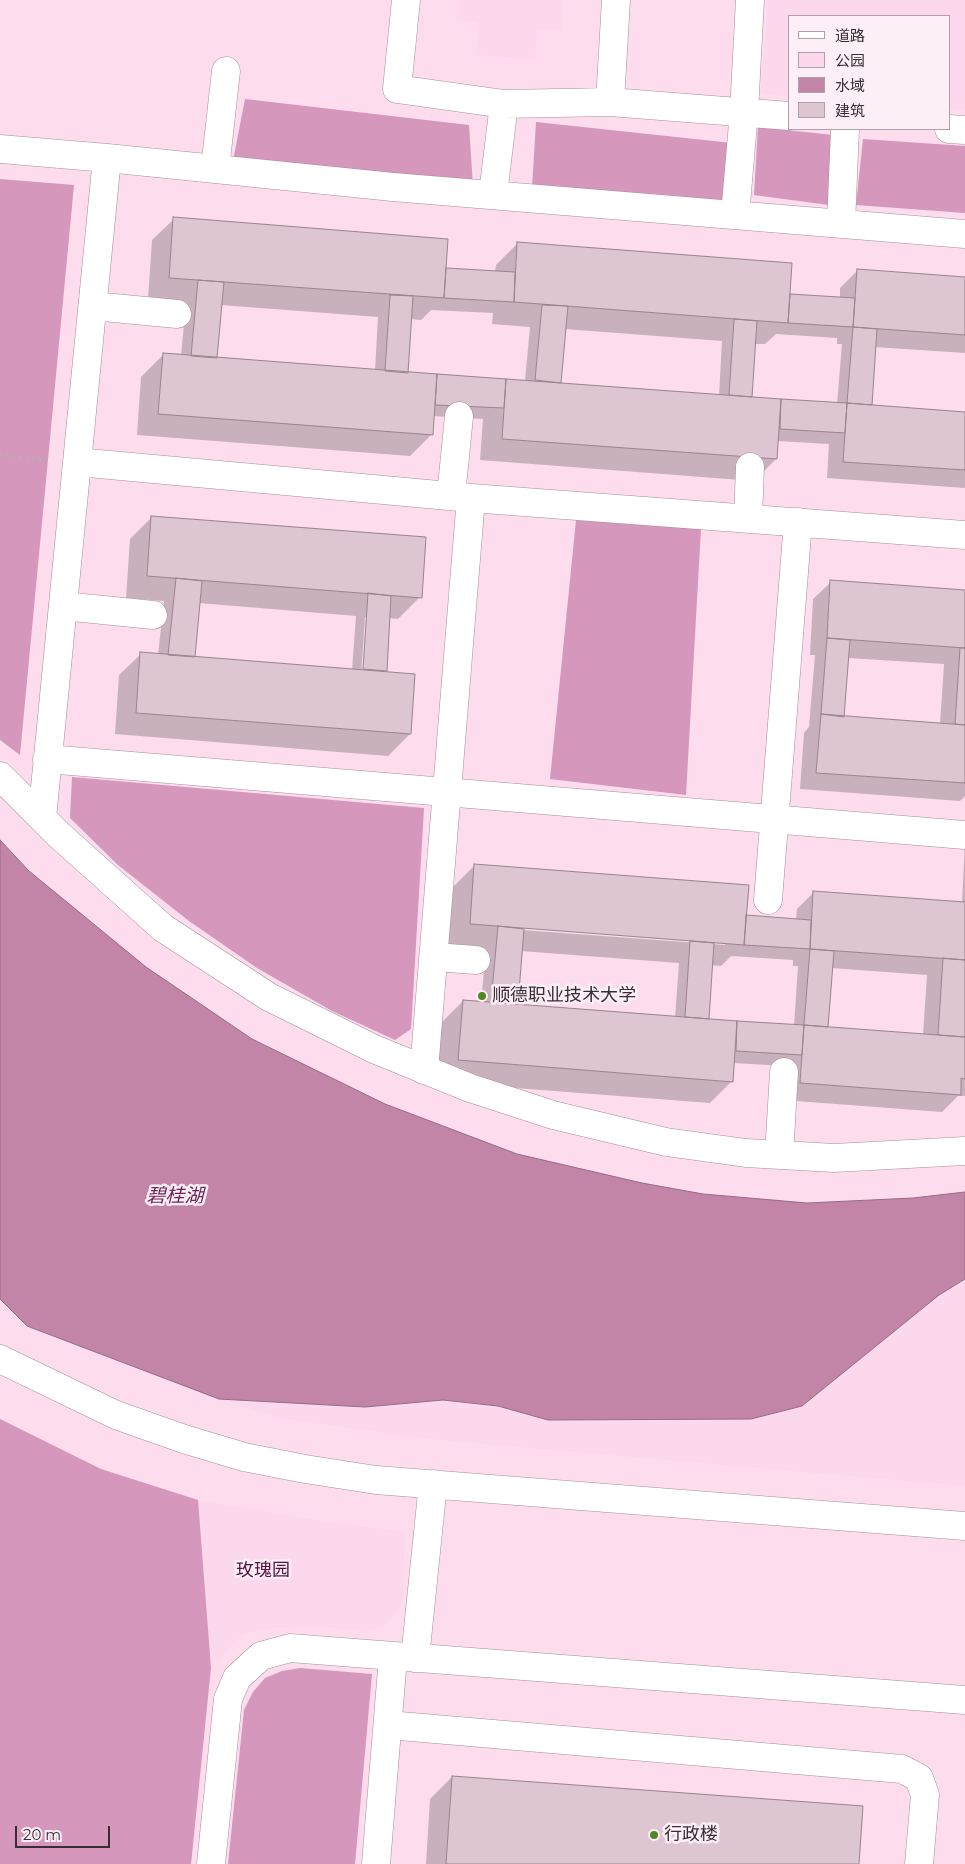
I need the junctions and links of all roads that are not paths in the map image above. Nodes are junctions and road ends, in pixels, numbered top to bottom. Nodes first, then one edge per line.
1 (406, 0) edge
2 (616, 0) edge
3 (750, 0) edge
4 (226, 70) dead end
5 (610, 102) junction
6 (504, 104) junction
7 (744, 112) junction
8 (788, 116) edge
9 (950, 129) edge
10 (845, 130) edge
11 (965, 130) edge
12 (0, 149) edge
13 (107, 158) junction
14 (215, 169) junction
15 (493, 194) junction
16 (735, 215) junction
17 (841, 224) junction
18 (965, 234) edge
19 (93, 306) junction
20 (177, 314) dead end
21 (459, 416) dead end
22 (77, 462) junction
23 (750, 468) dead end
24 (461, 497) junction
25 (748, 519) junction
26 (798, 522) junction
27 (965, 535) edge
28 (63, 606) junction
29 (153, 615) dead end
30 (47, 760) junction
31 (0, 776) edge
32 (447, 792) junction
33 (42, 818) junction
34 (774, 819) junction
35 (965, 835) edge
36 (768, 900) dead end
37 (434, 957) junction
38 (476, 960) dead end
39 (424, 1070) junction
40 (784, 1072) dead end
41 (965, 1151) edge
42 (779, 1155) junction
43 (0, 1359) edge
44 (433, 1484) junction
45 (965, 1526) edge
46 (404, 1657) junction
47 (965, 1700) edge
48 (388, 1725) junction
49 (211, 1864) edge
50 (376, 1864) edge
51 (919, 1864) edge

1 - 6 street
2 - 5 street
3 - 7 street
4 - 14 street
5 - 6 street
5 - 7 street
6 - 15 street
7 - 8 street
7 - 16 street
9 - 11 street
10 - 17 street
12 - 13 street
13 - 14 street
13 - 19 street
14 - 15 street
15 - 16 street
16 - 17 street
17 - 18 street
19 - 20 street
19 - 22 street
21 - 24 street
22 - 24 street
22 - 28 street
23 - 25 street
24 - 25 street
24 - 32 street
25 - 26 street
26 - 27 street
26 - 34 street
28 - 29 street
28 - 30 street
30 - 32 street
30 - 33 street
31 - 33 street
32 - 34 street
32 - 37 street
33 - 39 street
34 - 35 street
34 - 36 street
37 - 38 street
37 - 39 street
39 - 42 street
40 - 42 street
41 - 42 street
43 - 44 street
44 - 45 street
44 - 46 street
46 - 47 street
46 - 48 street
46 - 49 street
48 - 50 street
48 - 51 street

